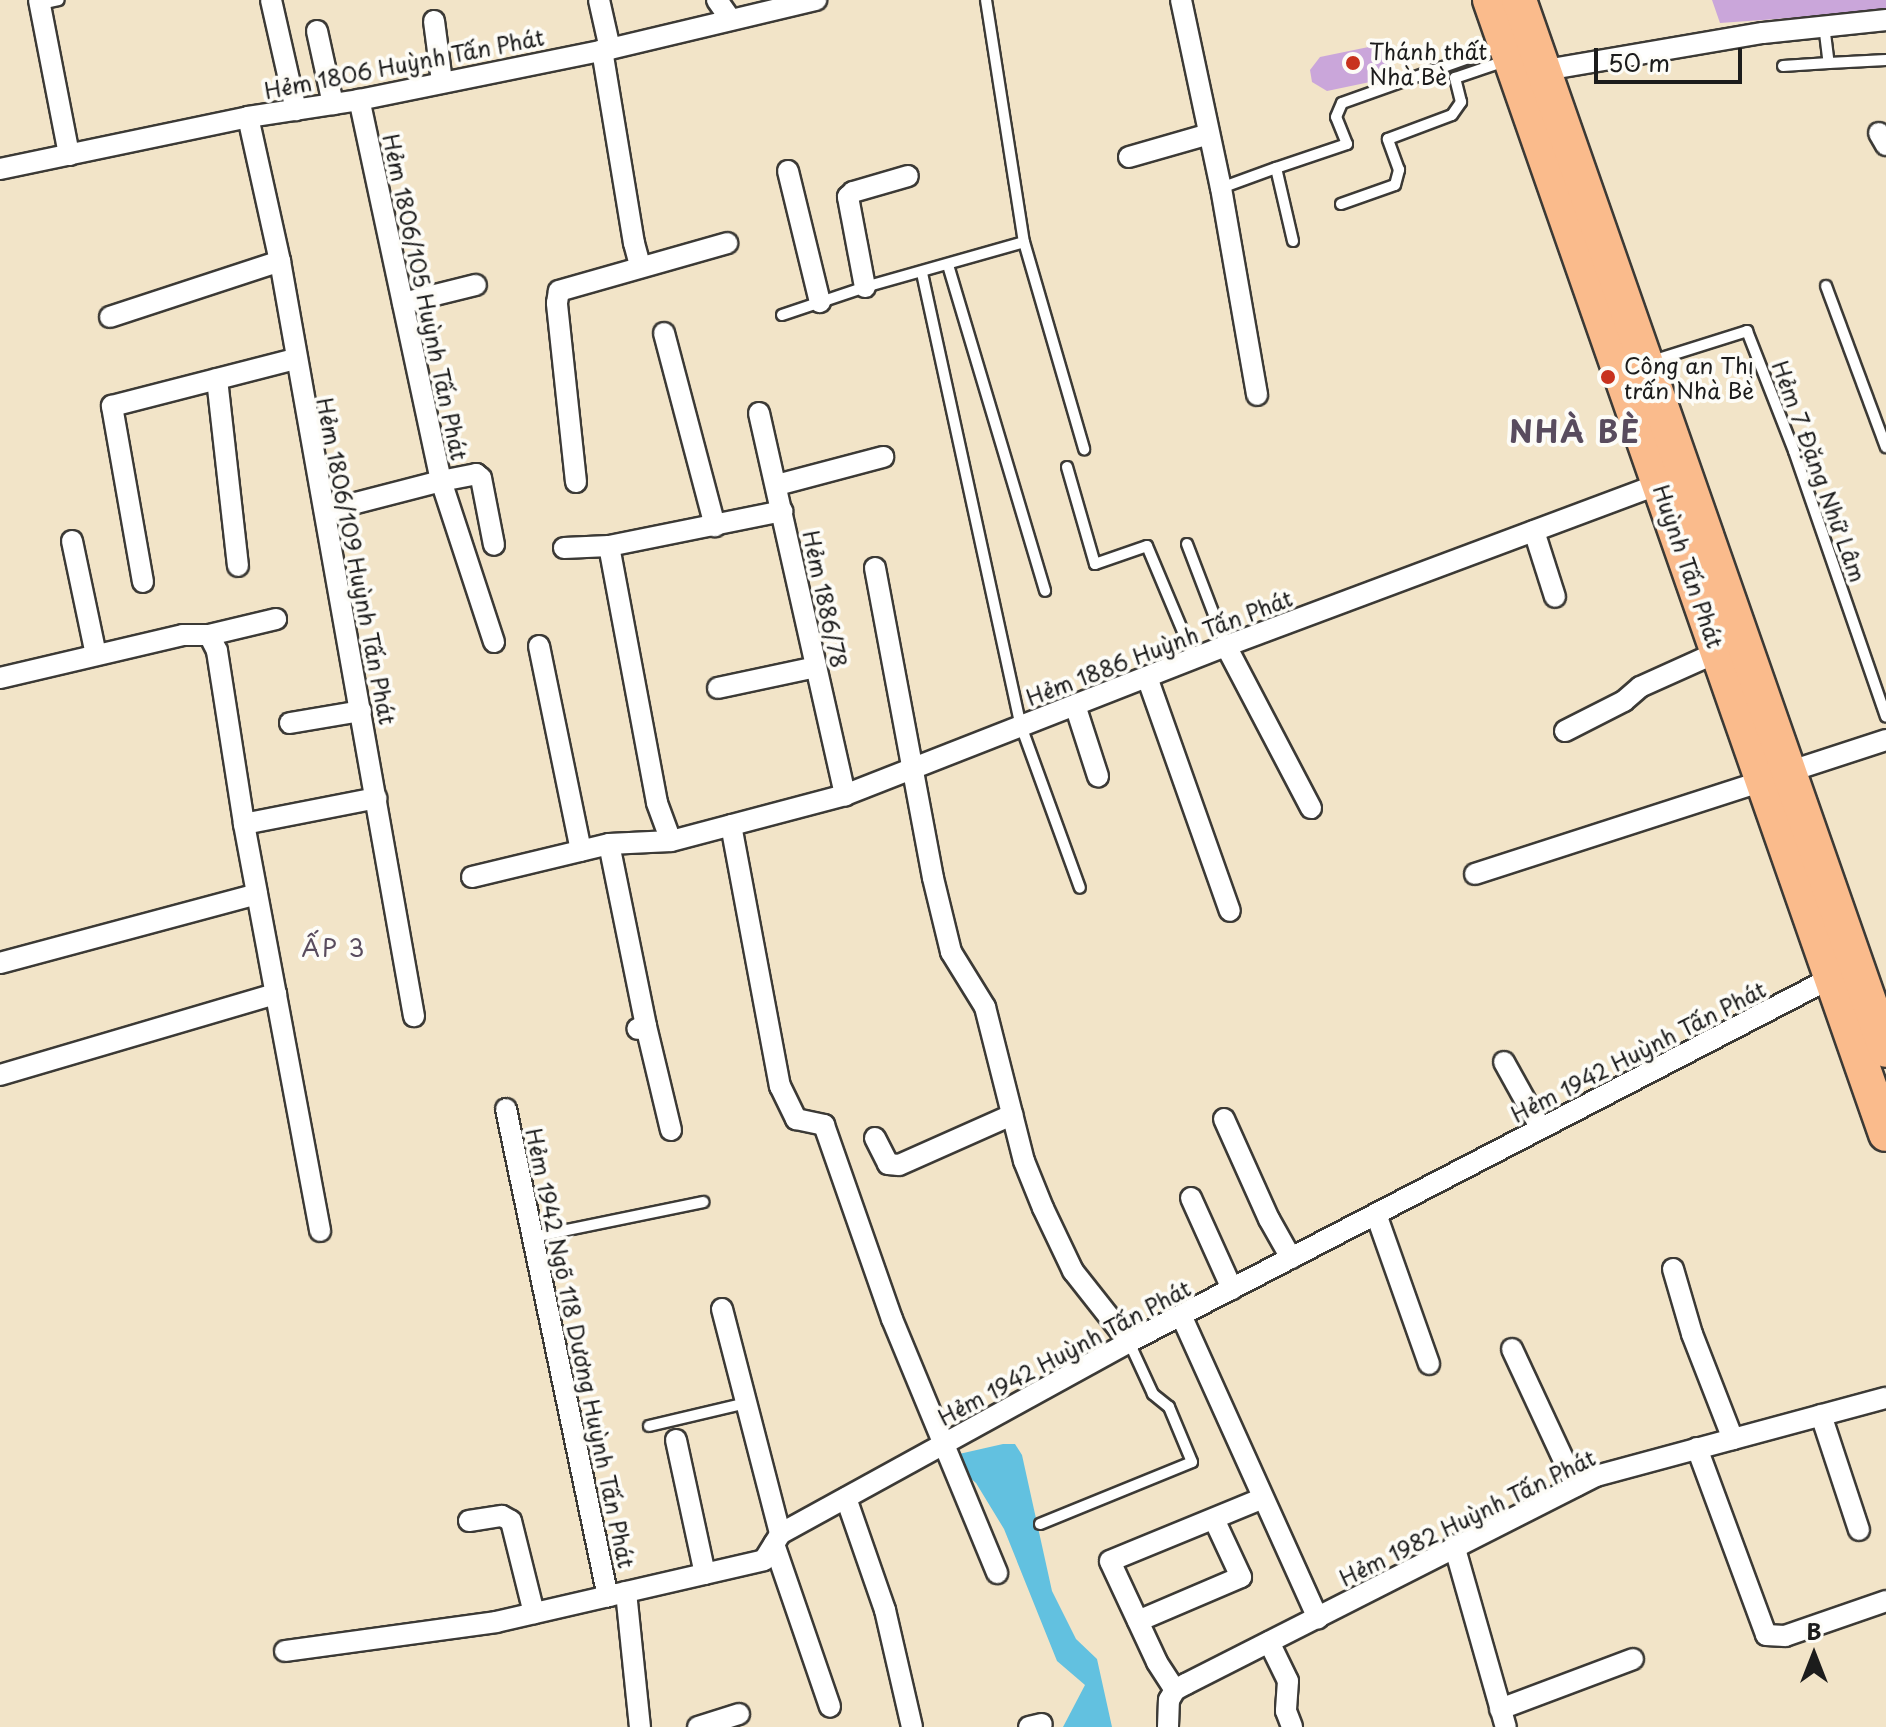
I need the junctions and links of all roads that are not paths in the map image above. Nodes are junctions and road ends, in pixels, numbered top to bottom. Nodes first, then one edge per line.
1 (271, 0) edge
2 (599, 0) edge
3 (717, 0) edge
4 (816, 0) edge
5 (986, 0) edge
6 (1181, 0) edge
7 (1490, 0) edge
8 (1519, 0) edge
9 (46, 1) edge
10 (731, 20) junction
11 (1886, 20) edge
12 (434, 21) dead end
13 (1824, 25) junction
14 (317, 31) dead end
15 (606, 49) junction
16 (1886, 60) edge
17 (1519, 63) junction
18 (1829, 63) junction
19 (1783, 66) dead end
20 (442, 82) junction
21 (359, 100) junction
22 (333, 104) junction
23 (296, 110) junction
24 (248, 117) junction
25 (1209, 134) junction
26 (69, 155) junction
27 (1129, 157) dead end
28 (1276, 168) junction
29 (0, 169) edge
30 (788, 171) dead end
31 (908, 176) dead end
32 (1221, 188) junction
33 (1341, 204) dead end
34 (1293, 241) dead end
35 (1024, 242) junction
36 (727, 243) dead end
37 (280, 261) junction
38 (640, 265) junction
39 (948, 265) junction
40 (922, 273) junction
41 (476, 285) dead end
42 (1826, 286) dead end
43 (865, 287) junction
44 (820, 302) junction
45 (403, 303) junction
46 (782, 315) dead end
47 (110, 317) dead end
48 (664, 333) dead end
49 (295, 359) junction
50 (1647, 363) junction
51 (217, 379) junction
52 (1257, 395) dead end
53 (759, 413) dead end
54 (1886, 447) edge
55 (1084, 449) dead end
56 (883, 457) dead end
57 (1067, 467) dead end
58 (441, 481) junction
59 (576, 482) dead end
60 (1661, 483) junction
61 (777, 485) junction
62 (325, 511) junction
63 (783, 511) junction
64 (715, 526) junction
65 (1534, 531) junction
66 (72, 541) dead end
67 (1187, 544) dead end
68 (494, 545) dead end
69 (609, 546) junction
70 (564, 548) dead end
71 (238, 566) dead end
72 (875, 568) dead end
73 (143, 582) dead end
74 (1045, 591) dead end
75 (1555, 597) dead end
76 (276, 619) dead end
77 (494, 642) dead end
78 (213, 643) junction
79 (539, 646) dead end
80 (1226, 646) junction
81 (1718, 652) junction
82 (96, 655) junction
83 (1194, 658) junction
84 (816, 667) junction
85 (1147, 677) junction
86 (0, 678) edge
87 (718, 688) dead end
88 (1075, 705) junction
89 (361, 711) junction
90 (1886, 717) edge
91 (290, 723) dead end
92 (1021, 726) junction
93 (1565, 731) dead end
94 (1886, 740) edge
95 (914, 768) junction
96 (1098, 776) dead end
97 (1777, 776) junction
98 (845, 795) junction
99 (376, 798) junction
100 (1311, 808) dead end
101 (244, 824) junction
102 (731, 825) junction
103 (671, 841) junction
104 (609, 844) junction
105 (581, 851) junction
106 (1475, 874) dead end
107 (472, 877) dead end
108 (1080, 888) dead end
109 (257, 894) junction
110 (1230, 911) dead end
111 (0, 963) edge
112 (1833, 977) junction
113 (276, 994) junction
114 (414, 1016) dead end
115 (1886, 1050) edge
116 (1504, 1062) dead end
117 (0, 1075) edge
118 (506, 1109) dead end
119 (1012, 1115) junction
120 (1224, 1119) dead end
121 (1540, 1127) junction
122 (671, 1130) dead end
123 (1886, 1134) edge
124 (875, 1138) dead end
125 (1191, 1198) dead end
126 (703, 1202) dead end
127 (1376, 1214) junction
128 (320, 1231) dead end
129 (533, 1237) junction
130 (1291, 1258) junction
131 (1673, 1269) dead end
132 (1232, 1289) junction
133 (722, 1309) dead end
134 (1181, 1315) junction
135 (1129, 1342) junction
136 (1512, 1349) dead end
137 (1429, 1364) dead end
138 (1886, 1398) edge
139 (746, 1403) junction
140 (1821, 1415) junction
141 (649, 1426) dead end
142 (1733, 1439) junction
143 (676, 1440) dead end
144 (944, 1445) junction
145 (1697, 1448) junction
146 (1576, 1486) junction
147 (846, 1498) junction
148 (1261, 1499) junction
149 (1214, 1519) junction
150 (469, 1521) dead end
151 (1040, 1524) dead end
152 (1859, 1530) dead end
153 (777, 1539) junction
154 (1454, 1545) junction
155 (997, 1573) dead end
156 (705, 1574) junction
157 (617, 1594) junction
158 (1886, 1601) edge
159 (534, 1613) junction
160 (1318, 1618) junction
161 (1138, 1621) junction
162 (1269, 1642) junction
163 (285, 1651) dead end
164 (1633, 1659) dead end
165 (1175, 1690) junction
166 (830, 1707) dead end
167 (739, 1714) dead end
168 (1503, 1718) edge
169 (640, 1727) edge
170 (698, 1727) edge
171 (912, 1727) edge
172 (1168, 1727) edge
173 (1292, 1727) edge

1 - 23 street
2 - 15 street
3 - 10 street
4 - 10 street, Hẻm 1806 Huỳnh Tấn Phát
5 - 35 lane
6 - 25 street
7 - 17 main road, Huỳnh Tấn Phát
8 - 17 main road, Huỳnh Tấn Phát
9 - 26 street
10 - 15 street, Hẻm 1806 Huỳnh Tấn Phát
11 - 13 street
12 - 20 street
13 - 17 street
13 - 18 lane
14 - 22 street
15 - 20 street, Hẻm 1806 Huỳnh Tấn Phát
15 - 38 street
16 - 18 lane
17 - 28 lane
17 - 33 lane
17 - 50 main road, Huỳnh Tấn Phát
17 - 60 main road, Huỳnh Tấn Phát
18 - 19 lane
20 - 21 street, Hẻm 1806 Huỳnh Tấn Phát
21 - 22 street, Hẻm 1806 Huỳnh Tấn Phát
21 - 45 street, Hẻm 1806/105 Huỳnh Tấn Phát
22 - 23 street, Hẻm 1806 Huỳnh Tấn Phát
23 - 24 street, Hẻm 1806 Huỳnh Tấn Phát
24 - 26 street, Hẻm 1806 Huỳnh Tấn Phát
24 - 37 street, Hẻm 1806/109 Huỳnh Tấn Phát
25 - 27 street
25 - 32 street
26 - 29 street, Hẻm 1806 Huỳnh Tấn Phát
28 - 32 lane
28 - 34 lane
30 - 44 street
31 - 43 street
32 - 52 street
35 - 39 lane
35 - 55 lane
36 - 38 street
37 - 47 street
37 - 49 street, Hẻm 1806/109 Huỳnh Tấn Phát
38 - 59 street
39 - 40 lane
39 - 74 lane
40 - 43 lane
40 - 92 lane
41 - 45 street
42 - 54 lane
43 - 44 lane
44 - 46 lane
45 - 58 street, Hẻm 1806/105 Huỳnh Tấn Phát
48 - 64 street
49 - 51 street
49 - 62 street, Hẻm 1806/109 Huỳnh Tấn Phát
50 - 90 lane, Hẻm 7 Đặng Nhữ Lâm
50 - 97 main road, Huỳnh Tấn Phát
51 - 71 street
51 - 73 street
53 - 61 street, Hẻm 1886/78
56 - 61 street
57 - 83 lane
58 - 62 street, Hẻm 1806/105 Huỳnh Tấn Phát
58 - 68 street
58 - 77 street
60 - 65 street, Hẻm 1886 Huỳnh Tấn Phát
60 - 81 main road, Huỳnh Tấn Phát
61 - 63 street, Hẻm 1886/78
62 - 89 street, Hẻm 1806/109 Huỳnh Tấn Phát
63 - 64 street
63 - 84 street, Hẻm 1886/78
64 - 69 street
65 - 75 street
65 - 80 street, Hẻm 1886 Huỳnh Tấn Phát
66 - 82 street
67 - 80 lane
69 - 70 street
69 - 103 street
72 - 95 street
76 - 78 street
78 - 82 street
78 - 101 street
79 - 105 street
80 - 83 street, Hẻm 1886 Huỳnh Tấn Phát
80 - 100 street
81 - 93 street
81 - 97 main road, Huỳnh Tấn Phát
82 - 86 street
83 - 85 street, Hẻm 1886 Huỳnh Tấn Phát
84 - 87 street
84 - 98 street, Hẻm 1886/78
85 - 88 street, Hẻm 1886 Huỳnh Tấn Phát
85 - 110 street
88 - 92 street, Hẻm 1886 Huỳnh Tấn Phát
88 - 96 street
89 - 91 street
89 - 99 street, Hẻm 1806/109 Huỳnh Tấn Phát
92 - 95 street, Hẻm 1886 Huỳnh Tấn Phát
92 - 108 lane
94 - 97 street
95 - 98 street, Hẻm 1886 Huỳnh Tấn Phát
95 - 119 street
97 - 106 street
97 - 112 main road, Huỳnh Tấn Phát
97 - 115 main road, Huỳnh Tấn Phát
98 - 102 street, Hẻm 1886 Huỳnh Tấn Phát
99 - 101 street
99 - 114 street, Hẻm 1806/109 Huỳnh Tấn Phát
101 - 109 street
102 - 103 street, Hẻm 1886 Huỳnh Tấn Phát
102 - 144 street
103 - 104 street, Hẻm 1886 Huỳnh Tấn Phát
104 - 105 street, Hẻm 1886 Huỳnh Tấn Phát
104 - 122 street
105 - 107 street, Hẻm 1886 Huỳnh Tấn Phát
109 - 111 street
109 - 113 street
112 - 121 street, Hẻm 1942 Huỳnh Tấn Phát
112 - 123 main road, Huỳnh Tấn Phát
113 - 117 street
113 - 128 street
116 - 121 street
118 - 129 street, Hẻm 1942 Ngõ 118 Dương Huỳnh Tấn Phát
119 - 124 street
119 - 135 street
120 - 130 street
121 - 127 street, Hẻm 1942 Huỳnh Tấn Phát
125 - 132 street
126 - 129 lane
127 - 130 street, Hẻm 1942 Huỳnh Tấn Phát
127 - 137 street
129 - 157 street, Hẻm 1942 Ngõ 118 Dương Huỳnh Tấn Phát
130 - 132 street, Hẻm 1942 Huỳnh Tấn Phát
131 - 142 street
132 - 134 street, Hẻm 1942 Huỳnh Tấn Phát
133 - 139 street
134 - 135 street, Hẻm 1942 Huỳnh Tấn Phát
134 - 148 street
135 - 144 street, Hẻm 1942 Huỳnh Tấn Phát
135 - 151 lane
136 - 146 street
138 - 140 street, Hẻm 1982 Huỳnh Tấn Phát
139 - 141 lane
139 - 153 street
140 - 142 street, Hẻm 1982 Huỳnh Tấn Phát
140 - 152 street
142 - 145 street, Hẻm 1982 Huỳnh Tấn Phát
143 - 156 street
144 - 147 street, Hẻm 1942 Huỳnh Tấn Phát
144 - 155 street
145 - 146 street, Hẻm 1982 Huỳnh Tấn Phát
145 - 158 street
146 - 154 street, Hẻm 1982 Huỳnh Tấn Phát
147 - 153 street, Hẻm 1942 Huỳnh Tấn Phát
147 - 171 street
148 - 149 street
148 - 160 street
149 - 161 street
149 - 161 street
150 - 159 street
153 - 156 street, Hẻm 1942 Huỳnh Tấn Phát
153 - 166 street
154 - 160 street, Hẻm 1982 Huỳnh Tấn Phát
154 - 168 street
156 - 157 street, Hẻm 1942 Huỳnh Tấn Phát
157 - 159 street, Hẻm 1942 Huỳnh Tấn Phát
157 - 169 street, Hẻm 1942 Ngõ 118 Dương Huỳnh Tấn Phát
159 - 163 street, Hẻm 1942 Huỳnh Tấn Phát
160 - 162 street, Hẻm 1982 Huỳnh Tấn Phát
161 - 165 street
162 - 165 street, Hẻm 1982 Huỳnh Tấn Phát
162 - 173 street
164 - 168 street
165 - 172 street
167 - 170 street

